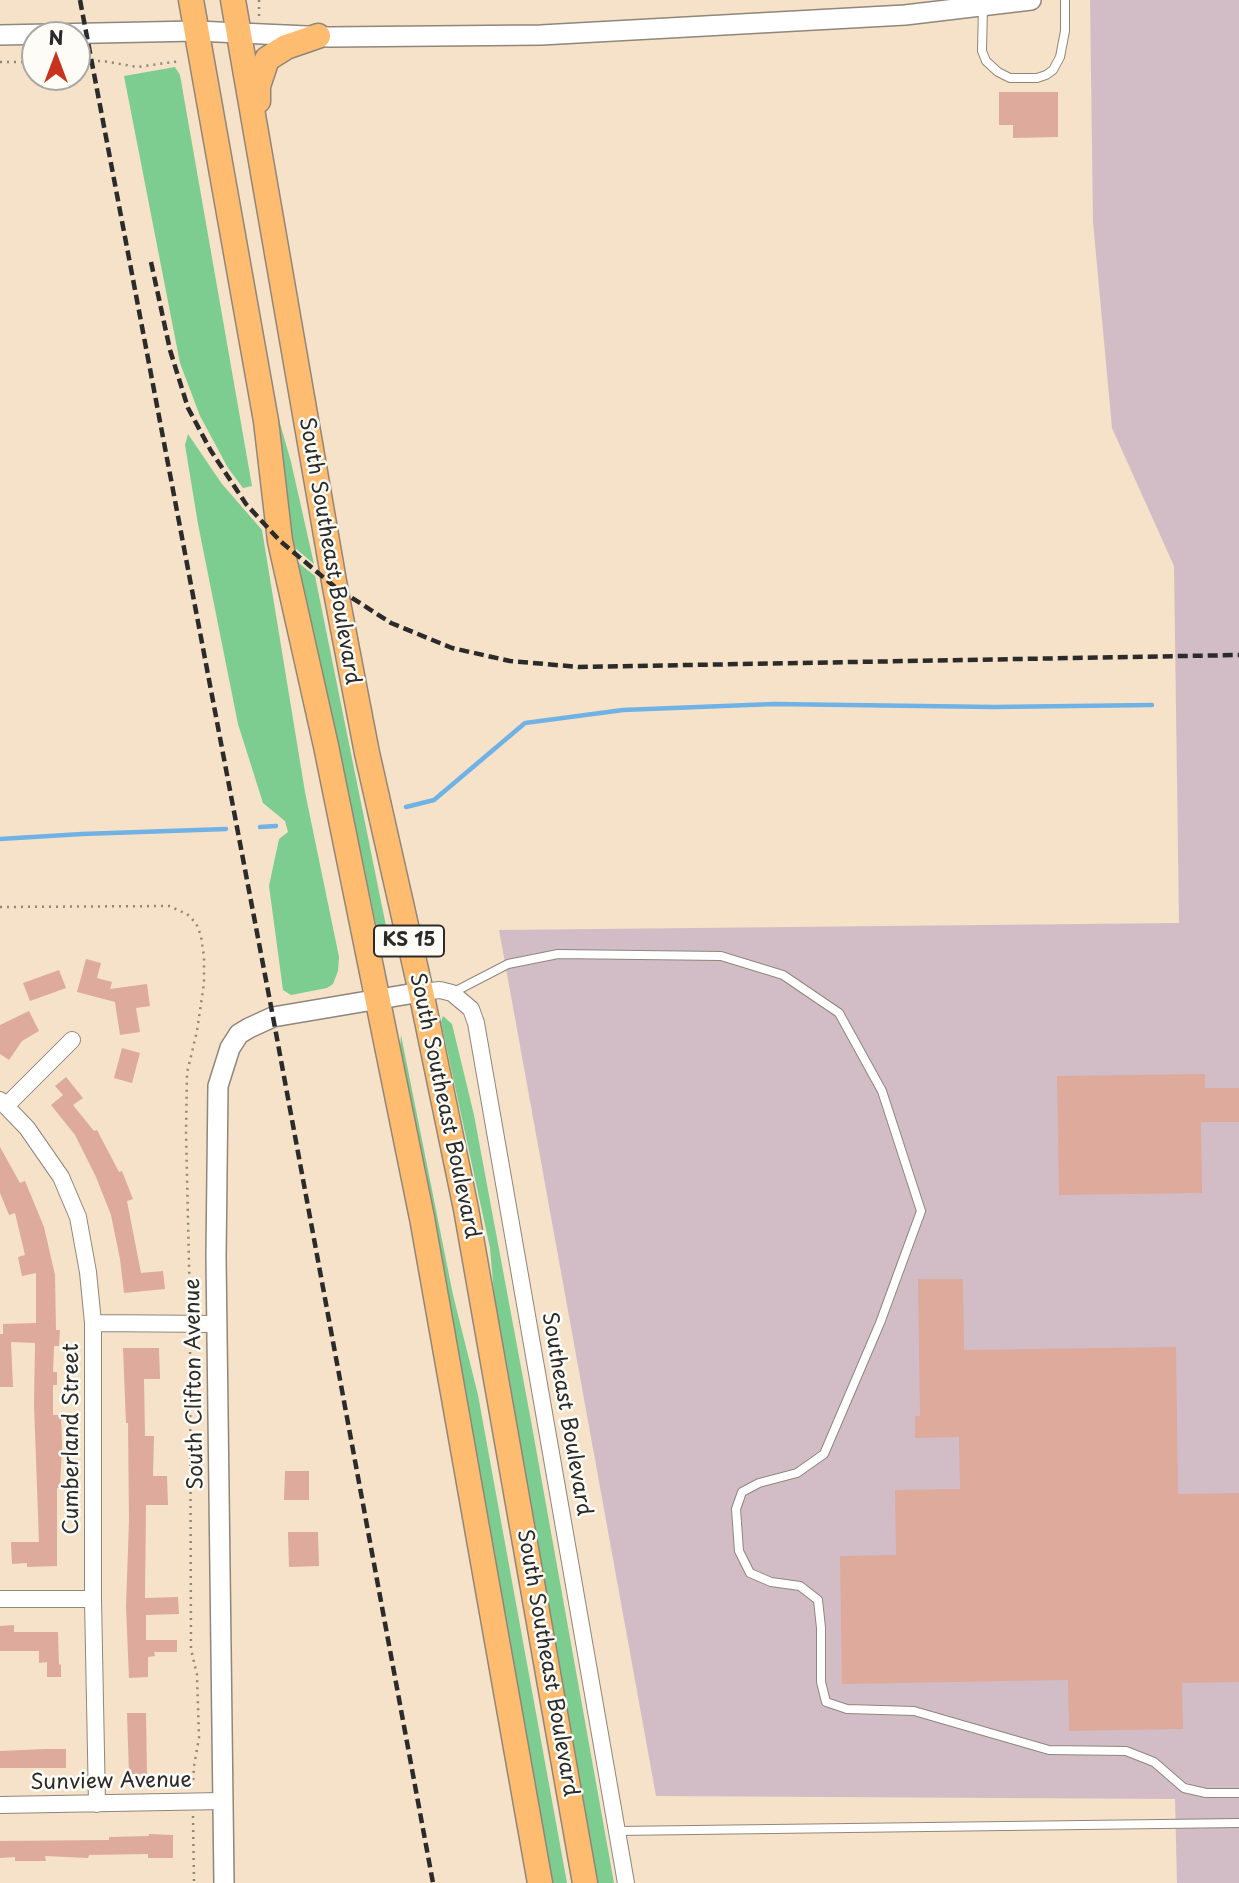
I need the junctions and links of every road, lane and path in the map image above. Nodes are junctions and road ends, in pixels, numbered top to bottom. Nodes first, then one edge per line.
1 (191, 0) edge
2 (233, 0) edge
3 (1030, 0) edge
4 (1042, 0) edge
5 (1065, 0) edge
6 (983, 6) junction
7 (196, 31) junction
8 (239, 33) junction
9 (0, 35) edge
10 (318, 36) junction
11 (0, 62) edge
12 (21, 62) edge
13 (258, 144) junction
14 (421, 992) junction
15 (452, 993) junction
16 (378, 998) junction
17 (72, 1040) dead end
18 (3, 1103) edge
19 (93, 1323) junction
20 (217, 1324) junction
21 (0, 1599) edge
22 (93, 1599) junction
23 (1239, 1793) edge
24 (223, 1801) junction
25 (97, 1804) junction
26 (0, 1805) edge
27 (1239, 1823) edge
28 (617, 1831) junction
29 (224, 1883) edge
30 (540, 1883) edge
31 (585, 1883) edge
32 (626, 1883) edge

1 - 7 main road, South Southeast Boulevard / KS 15
2 - 8 main road, South Southeast Boulevard / KS 15
3 - 4 street
3 - 6 street
5 - 6 lane
6 - 10 street
7 - 8 street
7 - 9 street
7 - 16 main road, South Southeast Boulevard / KS 15
8 - 10 street
8 - 13 main road, South Southeast Boulevard / KS 15
10 - 13 main road
11 - 12 path
13 - 14 main road, South Southeast Boulevard / KS 15
14 - 15 street
14 - 16 street, South Clifton Avenue
14 - 31 main road, South Southeast Boulevard / KS 15
15 - 23 lane
15 - 28 street, Southeast Boulevard
16 - 20 street, South Clifton Avenue
16 - 30 main road, South Southeast Boulevard / KS 15
17 - 18 street
18 - 19 street, Cumberland Street
19 - 20 street
19 - 22 street, Cumberland Street
20 - 24 street, South Clifton Avenue
21 - 22 street
22 - 25 street, Cumberland Street
24 - 25 street, Sunview Avenue
24 - 29 street, South Clifton Avenue
25 - 26 street, Sunview Avenue
27 - 28 lane
28 - 32 street, Southeast Boulevard

